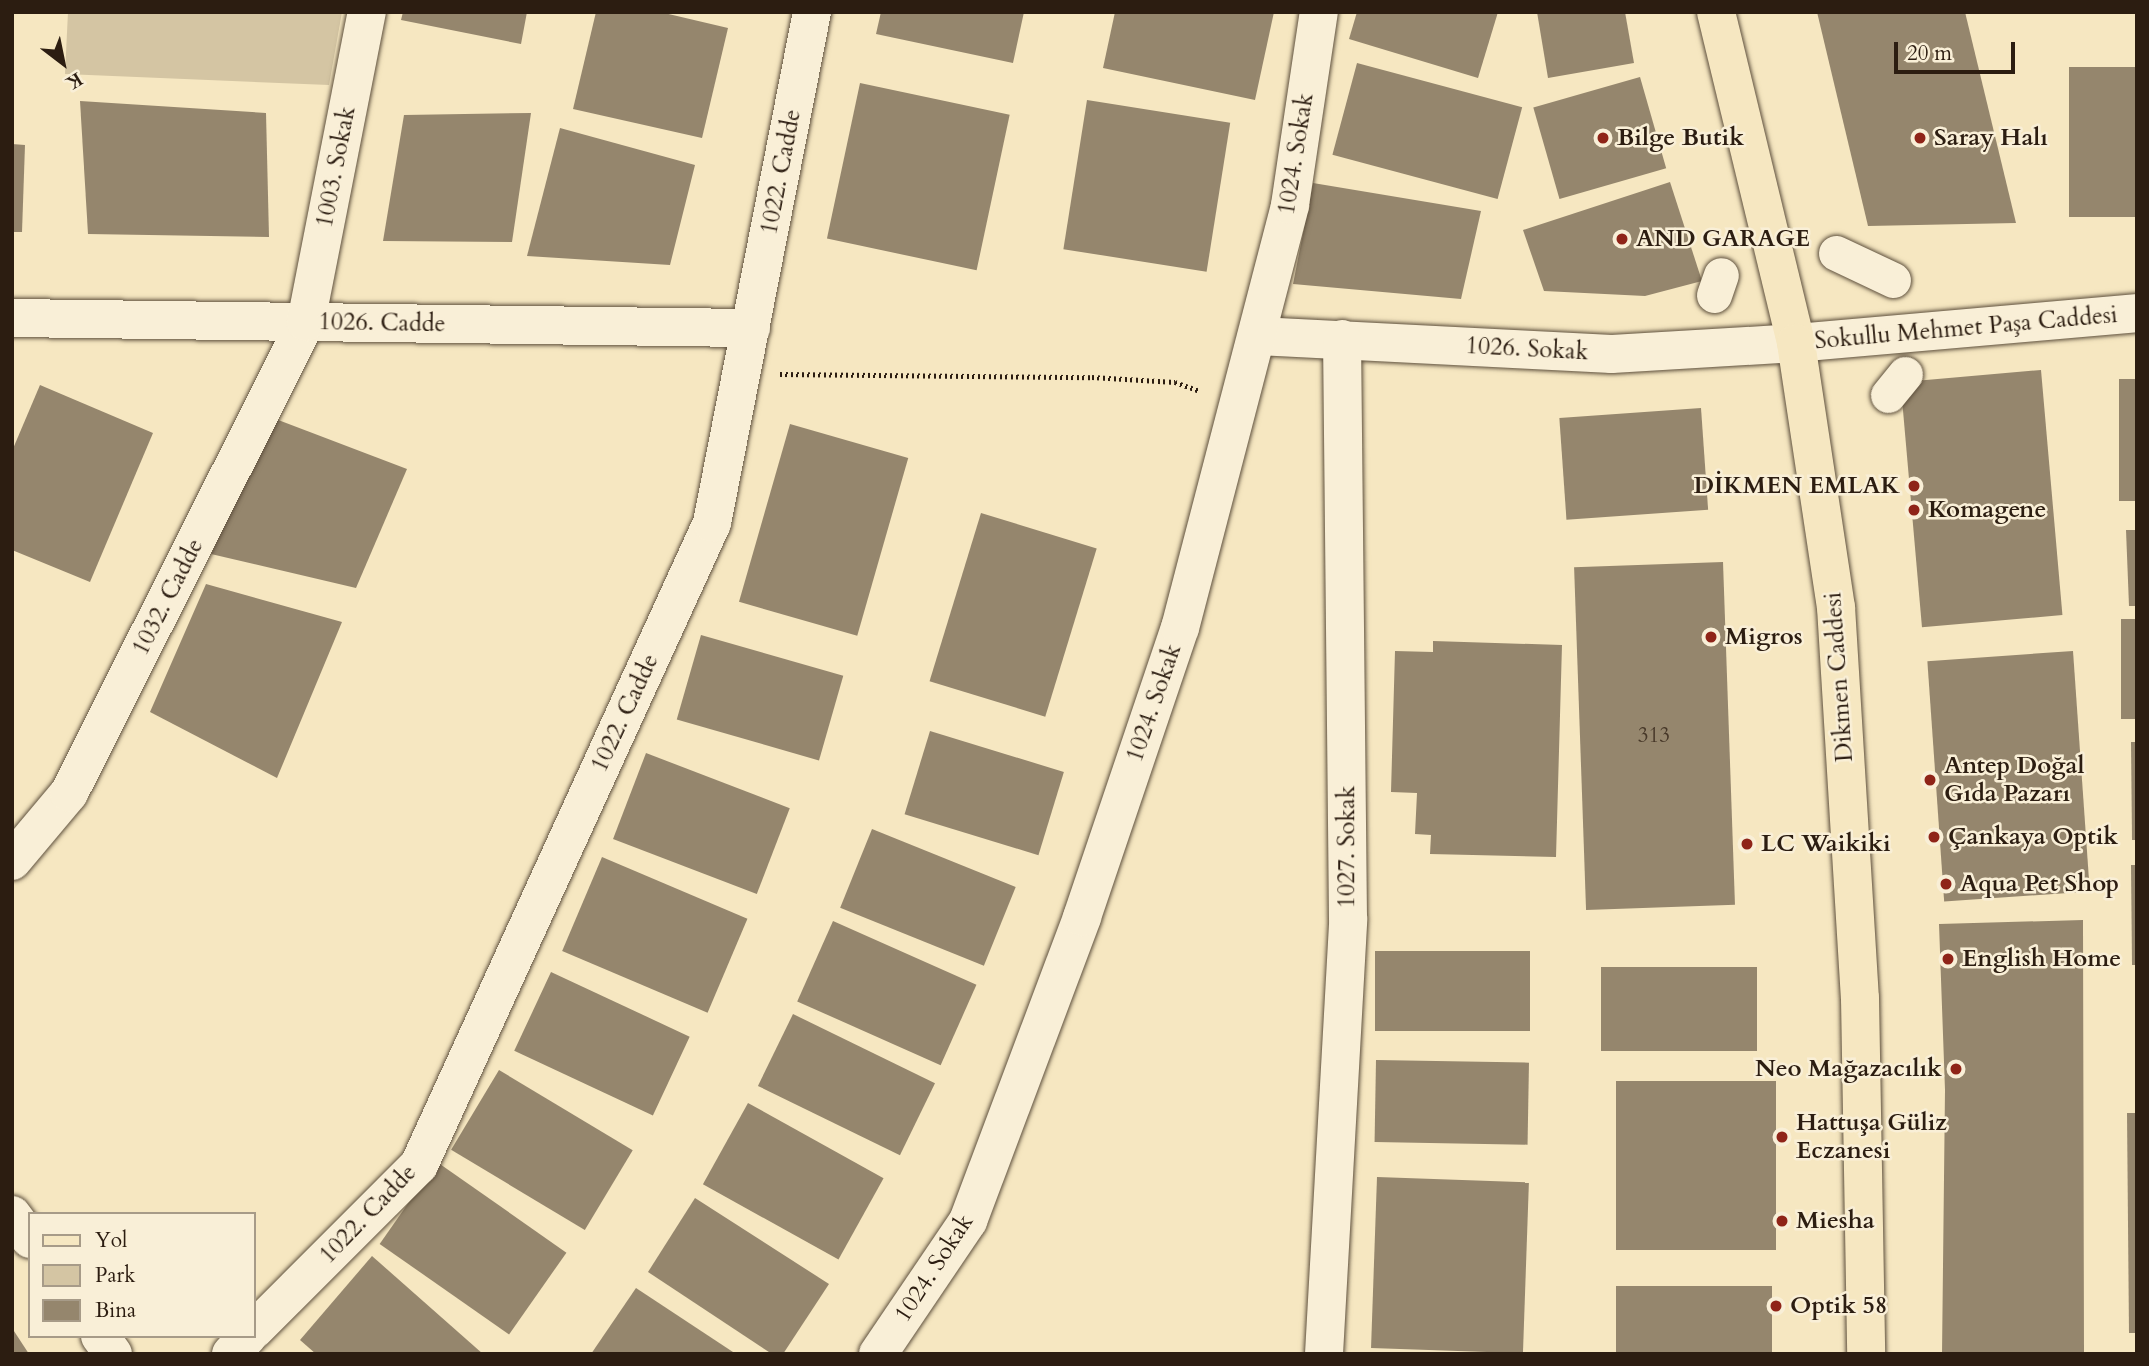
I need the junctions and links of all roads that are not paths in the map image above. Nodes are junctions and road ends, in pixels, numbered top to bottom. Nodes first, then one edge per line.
1 (367, 12) edge
2 (812, 12) edge
3 (1319, 12) edge
4 (1716, 12) edge
5 (1836, 253) dead end
6 (1893, 280) dead end
7 (2137, 313) edge
8 (12, 318) edge
9 (306, 322) junction
10 (751, 328) junction
11 (1258, 336) junction
12 (1342, 339) junction
13 (1796, 343) junction
14 (12, 861) edge
15 (12, 1215) edge
16 (28, 1236) edge
17 (256, 1328) edge
18 (101, 1338) edge
19 (246, 1338) edge
20 (113, 1354) edge
21 (230, 1354) edge
22 (878, 1354) edge
23 (1324, 1354) edge
24 (1866, 1354) edge

1 - 9 street, 1003. Sokak
2 - 10 street, 1022. Cadde
3 - 11 street, 1024. Sokak
4 - 13 main road, Dikmen Caddesi
5 - 6 street
7 - 13 street, Sokullu Mehmet Paşa Caddesi
8 - 9 street, 1026. Cadde
9 - 10 street, 1026. Cadde
9 - 14 street, 1032. Cadde
10 - 17 street, 1022. Cadde
11 - 12 street, 1026. Sokak
11 - 22 street, 1024. Sokak
12 - 13 street, 1026. Sokak
12 - 23 street, 1027. Sokak
13 - 24 main road, Dikmen Caddesi
15 - 16 street
18 - 20 street
19 - 21 street

